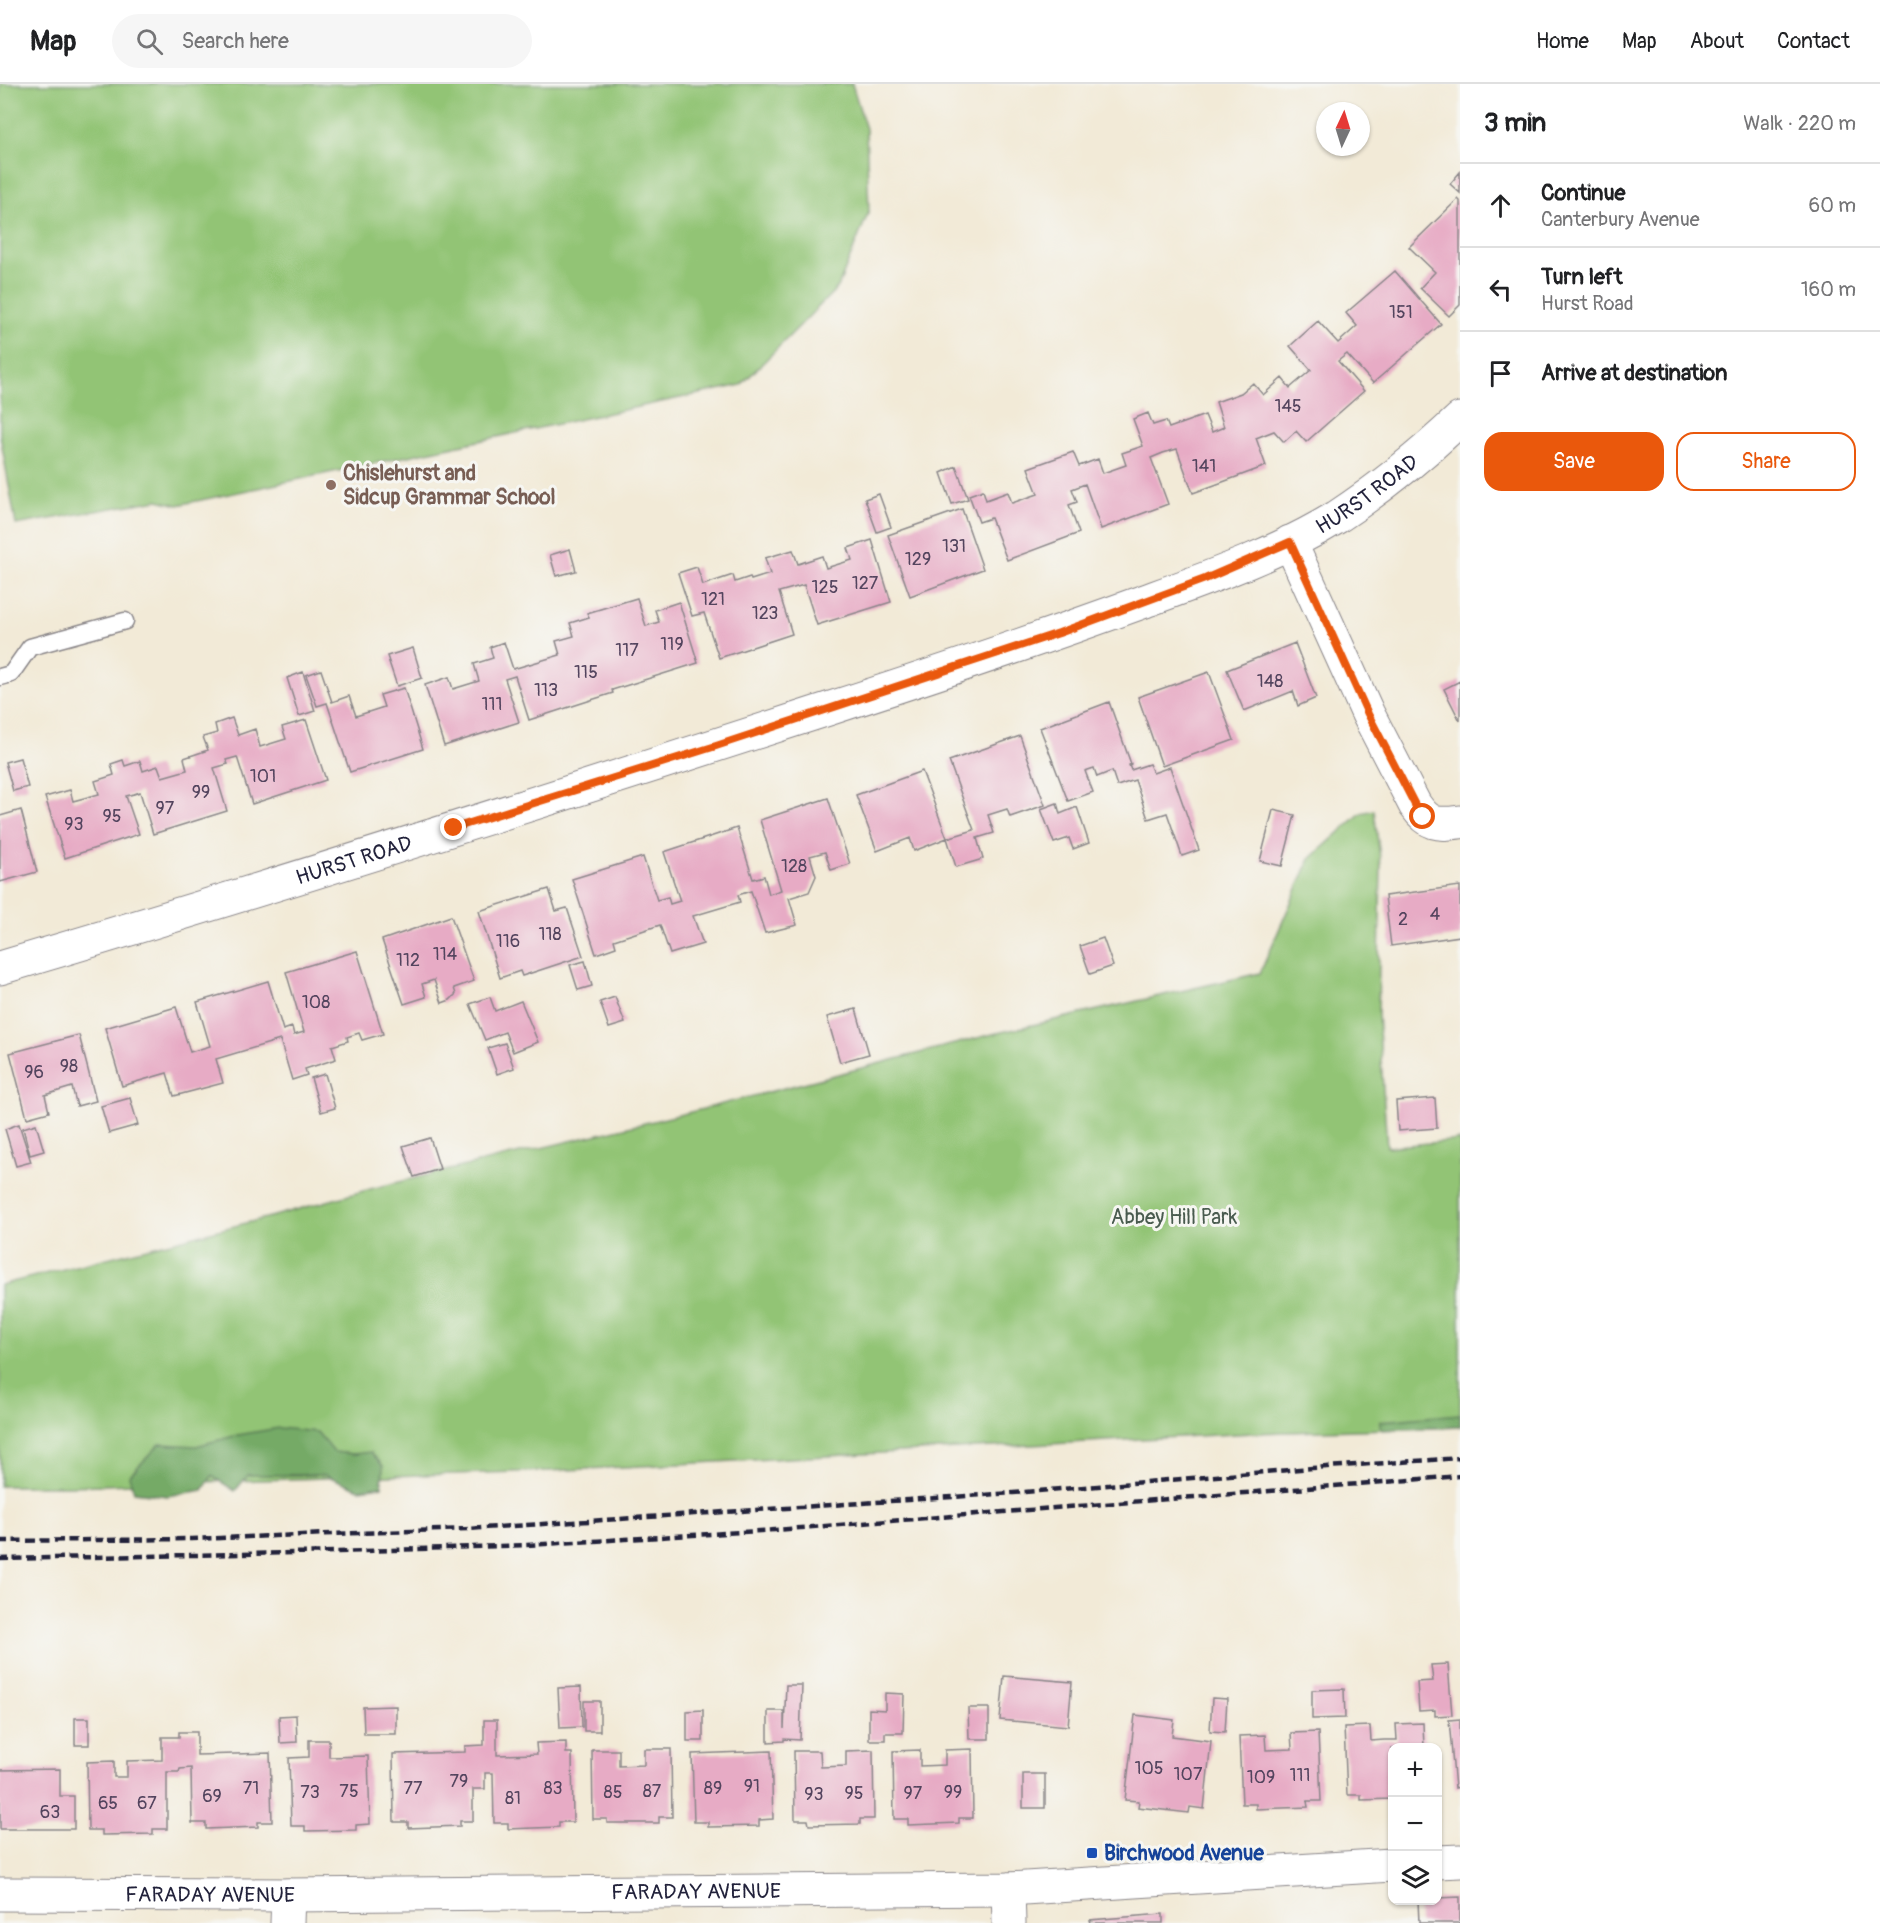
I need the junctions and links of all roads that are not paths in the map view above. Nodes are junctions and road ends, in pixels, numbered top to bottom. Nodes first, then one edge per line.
1 (1460, 419) edge
2 (1290, 542) junction
3 (125, 621) dead end
4 (0, 677) edge
5 (1460, 822) edge
6 (0, 968) edge
7 (1460, 1861) edge
8 (1442, 1862) edge
9 (1388, 1865) edge
10 (1008, 1889) junction
11 (0, 1894) edge
12 (287, 1909) edge
13 (1009, 1923) edge

1 - 2 street, HURST ROAD
2 - 5 street
2 - 6 street, HURST ROAD
3 - 4 lane
7 - 8 street
9 - 10 street, FARADAY AVENUE
10 - 12 street, FARADAY AVENUE
10 - 13 street
11 - 12 street, FARADAY AVENUE

